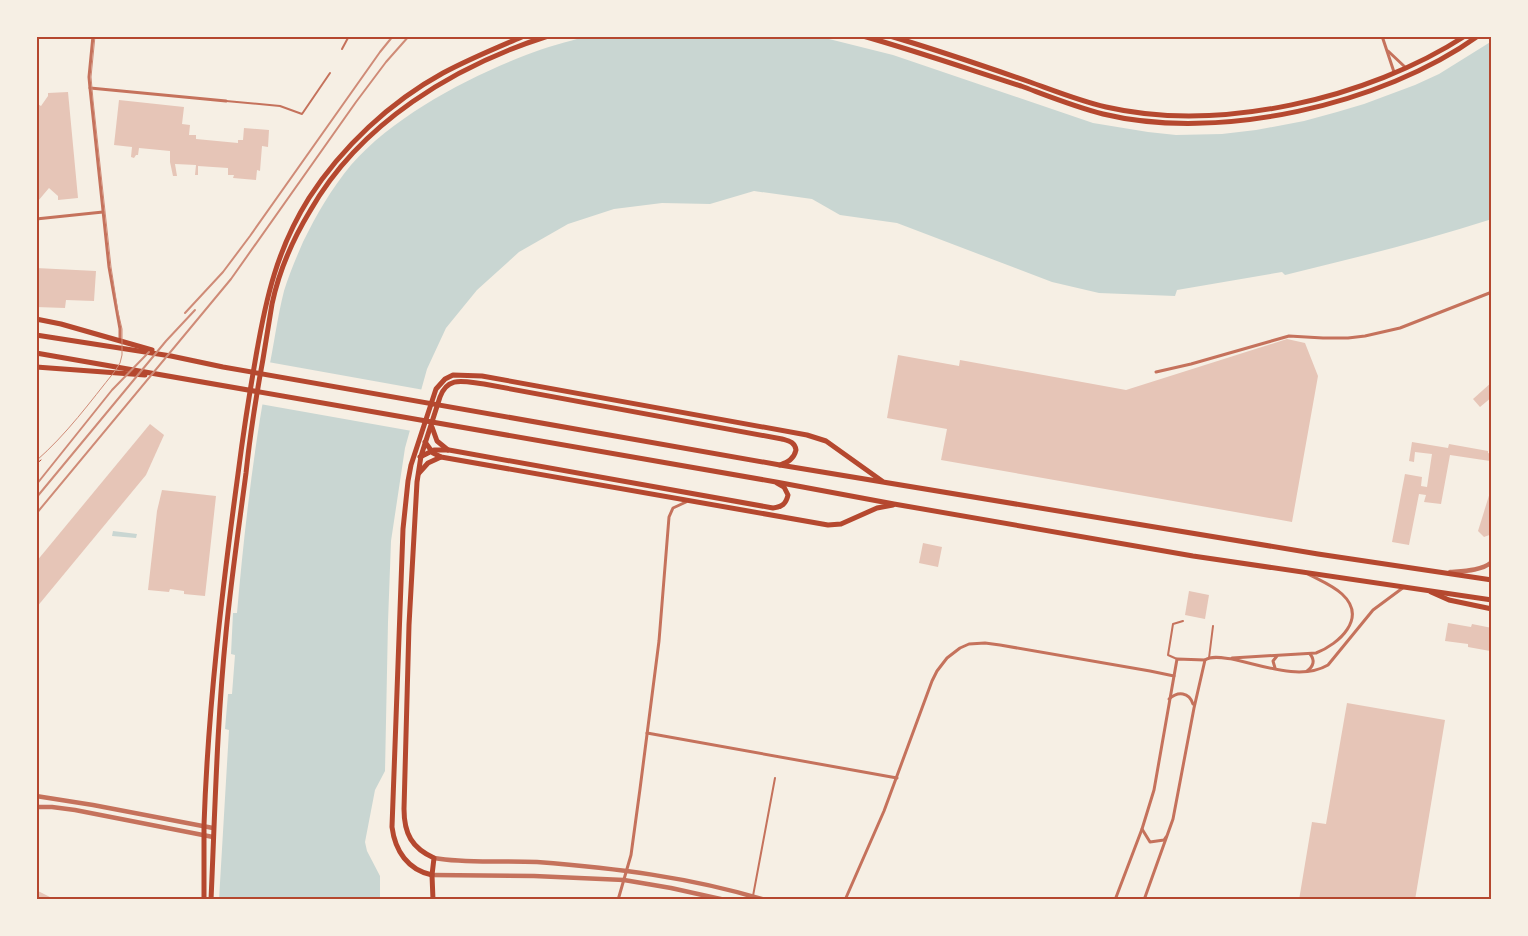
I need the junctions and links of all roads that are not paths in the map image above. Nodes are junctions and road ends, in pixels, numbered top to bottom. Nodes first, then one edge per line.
1 (93, 36) edge
2 (349, 36) edge
3 (524, 36) edge
4 (548, 36) edge
5 (863, 36) edge
6 (890, 36) edge
7 (1382, 36) edge
8 (1465, 36) edge
9 (1478, 36) edge
10 (342, 49) dead end
11 (1387, 51) junction
12 (1406, 68) junction
13 (1394, 72) junction
14 (330, 73) dead end
15 (90, 88) junction
16 (226, 101) joint
17 (103, 212) junction
18 (36, 219) edge
19 (1492, 292) edge
20 (36, 319) edge
21 (36, 334) edge
22 (120, 342) dead end
23 (36, 353) edge
24 (171, 356) junction
25 (36, 367) edge
26 (1156, 372) dead end
27 (174, 377) junction
28 (431, 425) junction
29 (422, 432) junction
30 (426, 443) junction
31 (449, 450) junction
32 (431, 451) junction
33 (421, 456) junction
34 (441, 457) junction
35 (411, 465) junction
36 (780, 465) junction
37 (418, 476) junction
38 (882, 481) junction
39 (776, 482) junction
40 (688, 501) junction
41 (894, 504) junction
42 (1492, 562) edge
43 (1302, 572) junction
44 (1447, 573) junction
45 (1492, 580) edge
46 (1404, 587) junction
47 (1421, 588) junction
48 (1492, 600) edge
49 (1492, 608) edge
50 (1183, 621) dead end
51 (1213, 626) dead end
52 (1310, 654) junction
53 (1278, 655) junction
54 (1224, 658) junction
55 (1177, 659) junction
56 (1207, 659) junction
57 (1275, 668) junction
58 (1307, 671) junction
59 (1174, 676) junction
60 (1169, 700) junction
61 (1194, 707) junction
62 (647, 733) junction
63 (776, 778) dead end
64 (897, 778) junction
65 (36, 796) edge
66 (36, 807) edge
67 (204, 826) junction
68 (214, 828) junction
69 (1142, 829) junction
70 (1169, 832) junction
71 (204, 836) junction
72 (213, 837) junction
73 (434, 858) junction
74 (626, 870) junction
75 (432, 874) junction
76 (624, 880) junction
77 (753, 896) junction
78 (451, 899) edge
79 (204, 900) edge
80 (211, 900) edge
81 (433, 900) edge
82 (597, 900) edge
83 (618, 900) edge
84 (725, 900) edge
85 (765, 900) edge
86 (845, 900) edge
87 (1114, 900) edge
88 (1144, 900) edge

1 - 15 street
2 - 10 lane
3 - 67 main road
4 - 68 main road
5 - 9 main road
6 - 13 main road
7 - 11 street
8 - 12 main road
11 - 12 street
11 - 13 street
12 - 13 main road
14 - 16 lane
15 - 16 street
15 - 17 street
17 - 18 street
17 - 22 street
19 - 26 street
20 - 24 main road
21 - 24 main road
23 - 27 main road
24 - 36 main road
25 - 27 main road
27 - 39 main road
28 - 30 main road
28 - 31 main road
28 - 36 main road
29 - 30 main road
29 - 35 main road
29 - 38 main road
30 - 32 main road
30 - 33 main road
31 - 32 main road
31 - 39 main road
32 - 33 main road
32 - 34 main road
33 - 35 main road
33 - 37 main road
34 - 37 main road
34 - 40 main road
35 - 75 main road
36 - 38 main road
37 - 73 main road
38 - 44 main road
39 - 41 main road
40 - 41 main road
40 - 62 street
41 - 43 main road
42 - 44 street
43 - 46 main road
43 - 52 street
44 - 45 main road
46 - 47 main road
46 - 58 street
47 - 48 main road
47 - 49 main road
50 - 55 lane
51 - 56 lane
52 - 53 street
52 - 58 street
53 - 54 street
53 - 57 street
54 - 56 street
54 - 57 street
55 - 56 street
55 - 59 street
56 - 61 street
57 - 58 street
59 - 60 street
59 - 64 street
60 - 61 street
60 - 69 street
61 - 70 street
62 - 64 street
62 - 74 street
63 - 77 lane
64 - 86 street
65 - 67 street
66 - 71 street
67 - 68 street
67 - 71 main road
68 - 72 main road
69 - 70 street
69 - 87 street
70 - 88 street
71 - 72 street
71 - 79 main road
72 - 80 main road
73 - 74 street
73 - 75 main road
74 - 76 street
74 - 77 street
75 - 76 street
75 - 81 main road
76 - 83 street
76 - 84 street
77 - 85 street
78 - 82 street

